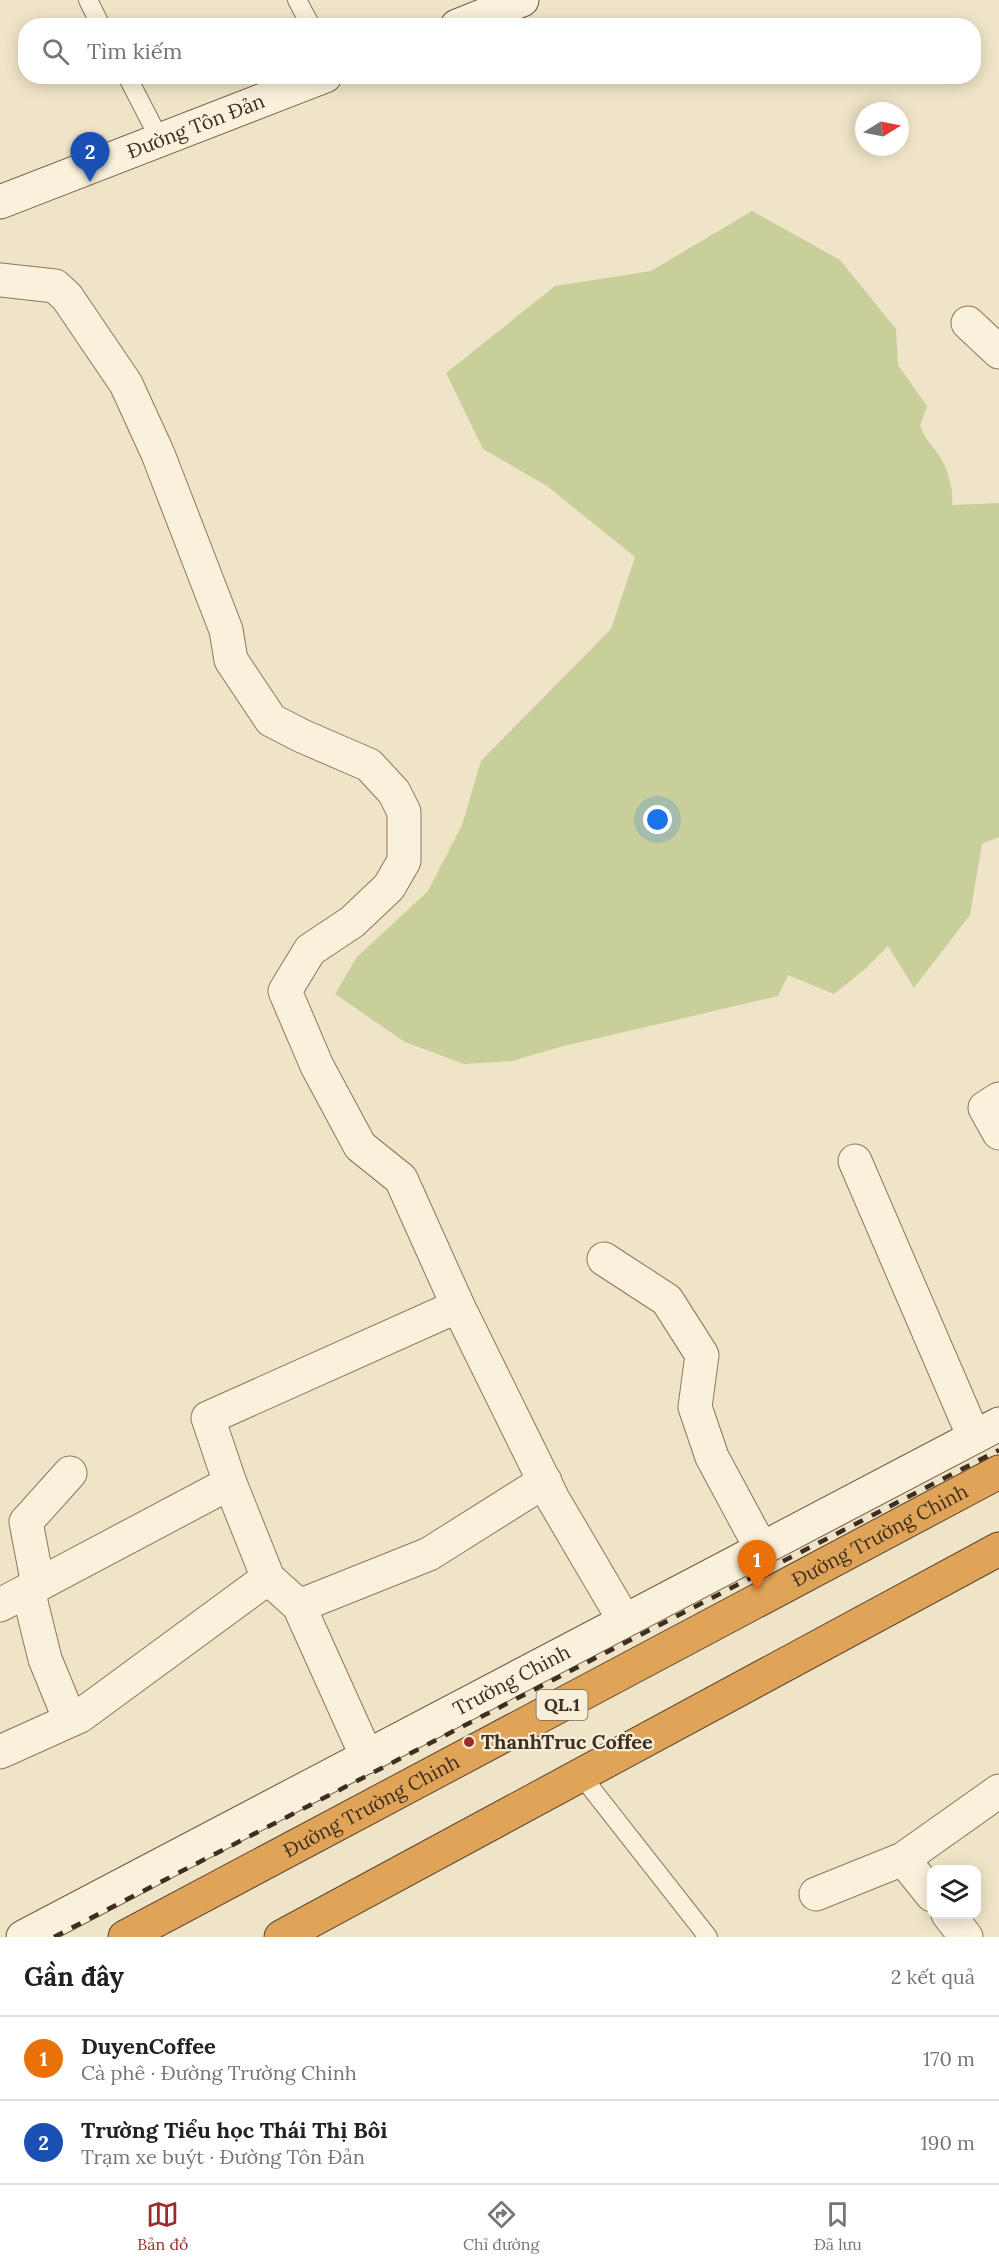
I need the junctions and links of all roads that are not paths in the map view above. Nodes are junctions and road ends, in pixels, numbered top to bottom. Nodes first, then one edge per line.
1 (88, 0) edge
2 (297, 0) edge
3 (522, 0) edge
4 (97, 18) edge
5 (307, 18) edge
6 (477, 18) edge
7 (131, 84) edge
8 (304, 84) edge
9 (160, 140) junction
10 (0, 202) edge
11 (0, 280) edge
12 (968, 323) dead end
13 (999, 352) edge
14 (999, 1099) edge
15 (999, 1133) edge
16 (855, 1161) dead end
17 (604, 1259) dead end
18 (458, 1306) junction
19 (986, 1430) edge
20 (999, 1472) edge
21 (70, 1473) dead end
22 (545, 1481) junction
23 (230, 1483) junction
24 (999, 1549) edge
25 (762, 1550) junction
26 (268, 1578) junction
27 (22, 1594) edge
28 (299, 1605) junction
29 (624, 1620) junction
30 (70, 1720) junction
31 (0, 1752) edge
32 (367, 1757) junction
33 (580, 1774) junction
34 (999, 1791) edge
35 (903, 1859) junction
36 (927, 1889) edge
37 (816, 1894) dead end
38 (952, 1919) edge
39 (23, 1937) edge
40 (125, 1937) edge
41 (281, 1937) edge
42 (708, 1937) edge
43 (966, 1937) edge

1 - 4 lane
2 - 5 lane
3 - 6 street
7 - 9 lane
8 - 9 street, Đường Tôn Đản
9 - 10 street, Đường Tôn Đản
11 - 18 street
12 - 13 street
14 - 15 street
16 - 19 street
17 - 25 street
18 - 22 street
18 - 23 street
19 - 25 street, Trường Chinh
20 - 40 highway, Đường Trường Chinh / QL.1
21 - 27 street
22 - 28 street
22 - 29 street
23 - 26 street
23 - 27 street
24 - 33 highway
25 - 29 street, Trường Chinh
26 - 28 street
26 - 30 street
27 - 30 street
28 - 32 street
29 - 32 street, Trường Chinh
30 - 31 street
32 - 39 street, Trường Chinh
33 - 41 highway
33 - 42 lane
34 - 35 street
35 - 36 street
35 - 37 street
38 - 43 street

